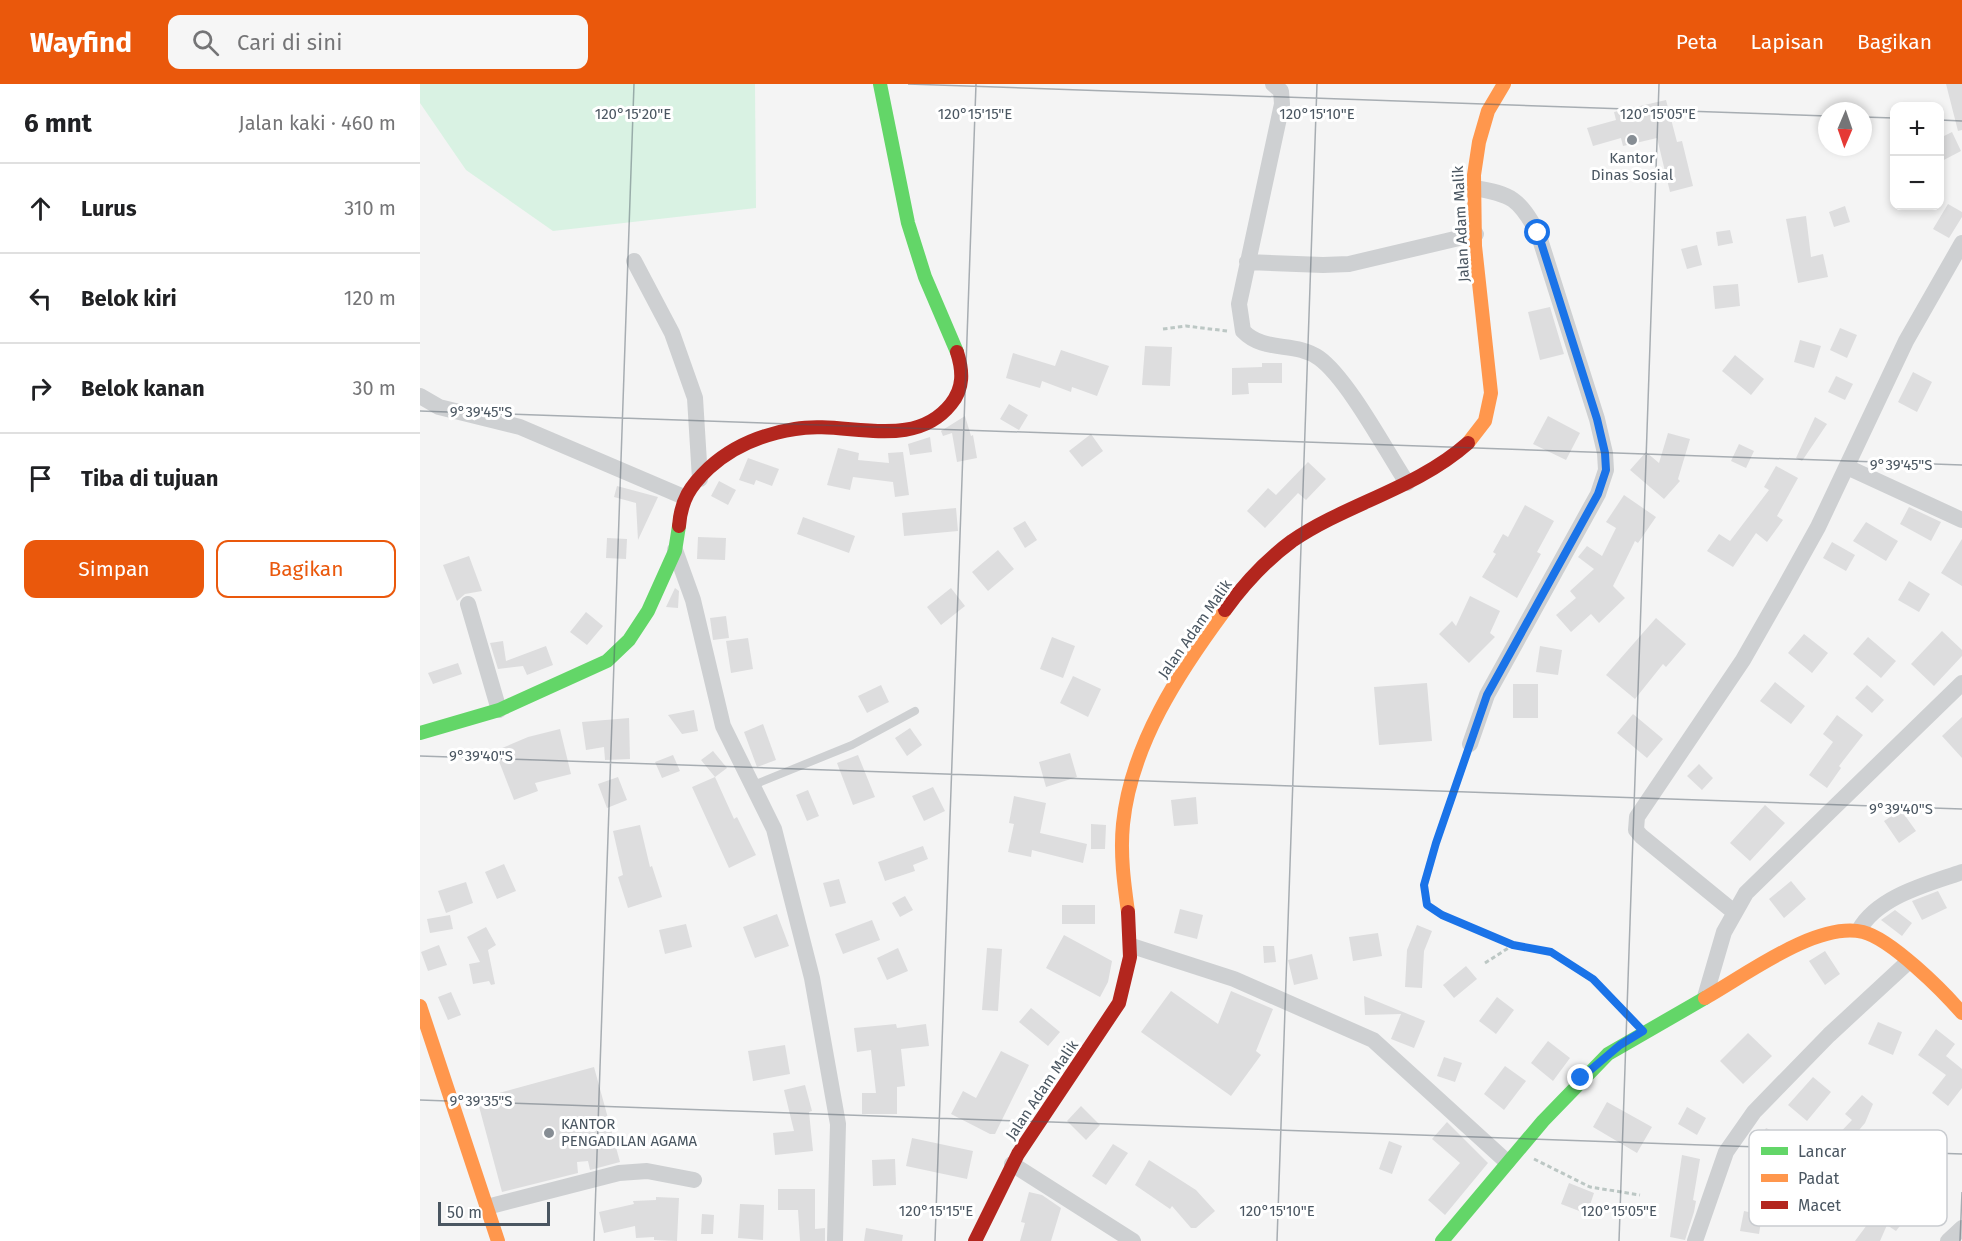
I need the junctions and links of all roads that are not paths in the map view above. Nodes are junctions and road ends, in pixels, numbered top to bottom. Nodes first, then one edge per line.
1 (880, 84) edge
2 (1273, 84) edge
3 (1504, 84) edge
4 (1474, 188) junction
5 (1476, 234) junction
6 (1962, 243) edge
7 (634, 261) dead end
8 (1247, 262) junction
9 (420, 396) edge
10 (1847, 467) junction
11 (700, 479) junction
12 (1407, 483) junction
13 (684, 497) junction
14 (1962, 520) edge
15 (675, 550) junction
16 (468, 604) dead end
17 (1962, 682) edge
18 (499, 710) junction
19 (915, 711) dead end
20 (420, 733) edge
21 (1470, 744) road end
22 (751, 786) junction
23 (1962, 872) edge
24 (1734, 912) junction
25 (1859, 930) junction
26 (1132, 946) junction
27 (1908, 962) junction
28 (1705, 997) junction
29 (420, 1006) edge
30 (1962, 1013) edge
31 (423, 1024) edge
32 (436, 1099) dead end
33 (1512, 1156) junction
34 (1012, 1164) junction
35 (694, 1180) dead end
36 (487, 1208) junction
37 (1962, 1228) edge
38 (483, 1241) edge
39 (498, 1241) edge
40 (835, 1241) edge
41 (975, 1241) edge
42 (1133, 1241) edge
43 (1442, 1241) edge
44 (1695, 1241) edge
45 (1948, 1241) edge

1 - 11 main road
2 - 8 street
3 - 4 main road, Jalan Adam Malik
4 - 5 main road, Jalan Adam Malik
4 - 21 street
5 - 8 street
5 - 12 main road, Jalan Adam Malik
6 - 10 street
7 - 11 street
8 - 12 street
9 - 13 street
10 - 14 street
10 - 24 street
11 - 13 main road
12 - 26 main road, Jalan Adam Malik
13 - 15 main road
15 - 18 main road
15 - 22 street
16 - 18 street
17 - 24 street
18 - 20 main road
19 - 22 lane
22 - 40 street
23 - 25 street
24 - 28 street
25 - 27 main road
25 - 28 main road
26 - 33 street
26 - 34 main road, Jalan Adam Malik
27 - 30 main road
27 - 44 street
28 - 33 main road
29 - 31 main road
31 - 36 main road
32 - 38 main road
33 - 43 main road
34 - 41 main road, Jalan Adam Malik
34 - 42 street
35 - 36 street
36 - 39 main road
37 - 45 street

